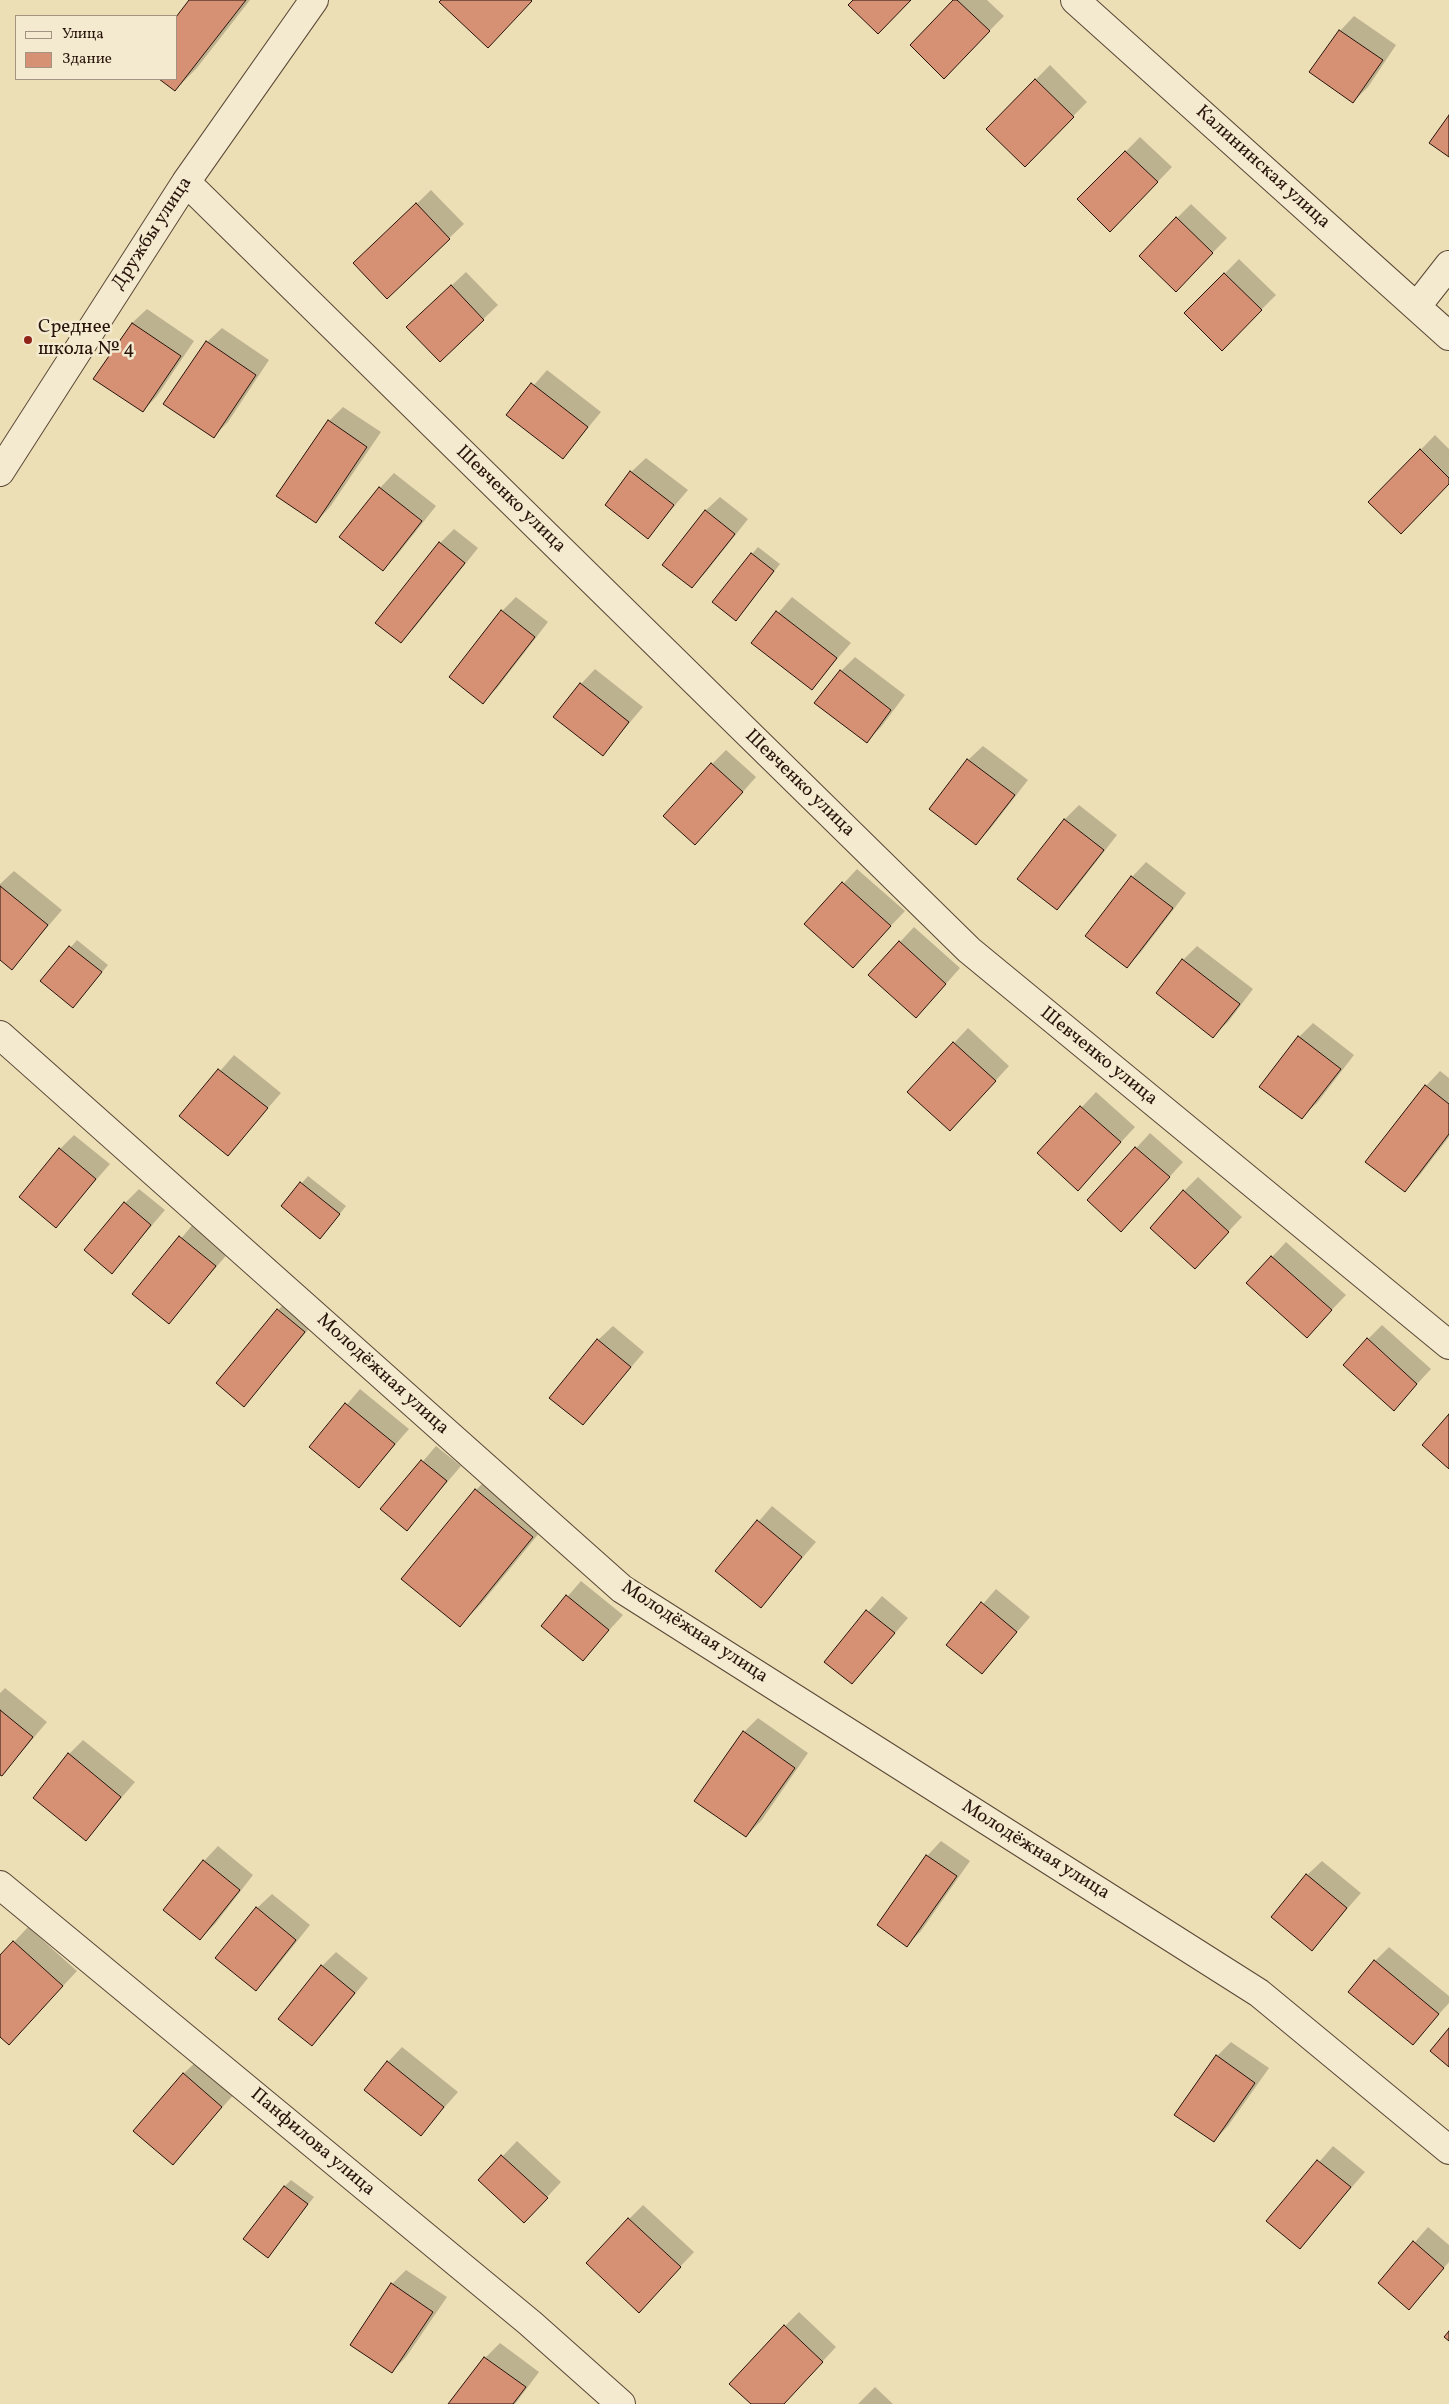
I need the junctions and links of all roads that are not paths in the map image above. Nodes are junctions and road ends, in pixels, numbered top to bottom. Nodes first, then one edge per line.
1 (314, 0) edge
2 (1075, 0) edge
3 (186, 182) junction
4 (1449, 265) edge
5 (1417, 306) junction
6 (1449, 336) edge
7 (0, 472) edge
8 (0, 1035) edge
9 (1449, 1345) edge
10 (0, 1885) edge
11 (1449, 2150) edge
12 (621, 2404) edge

1 - 3 street, Дружбы улица
2 - 5 street, Калининская улица
3 - 7 street, Дружбы улица
3 - 9 street, Шевченко улица
4 - 5 street
5 - 6 street, Калининская улица
8 - 11 street, Молодёжная улица
10 - 12 street, Панфилова улица

